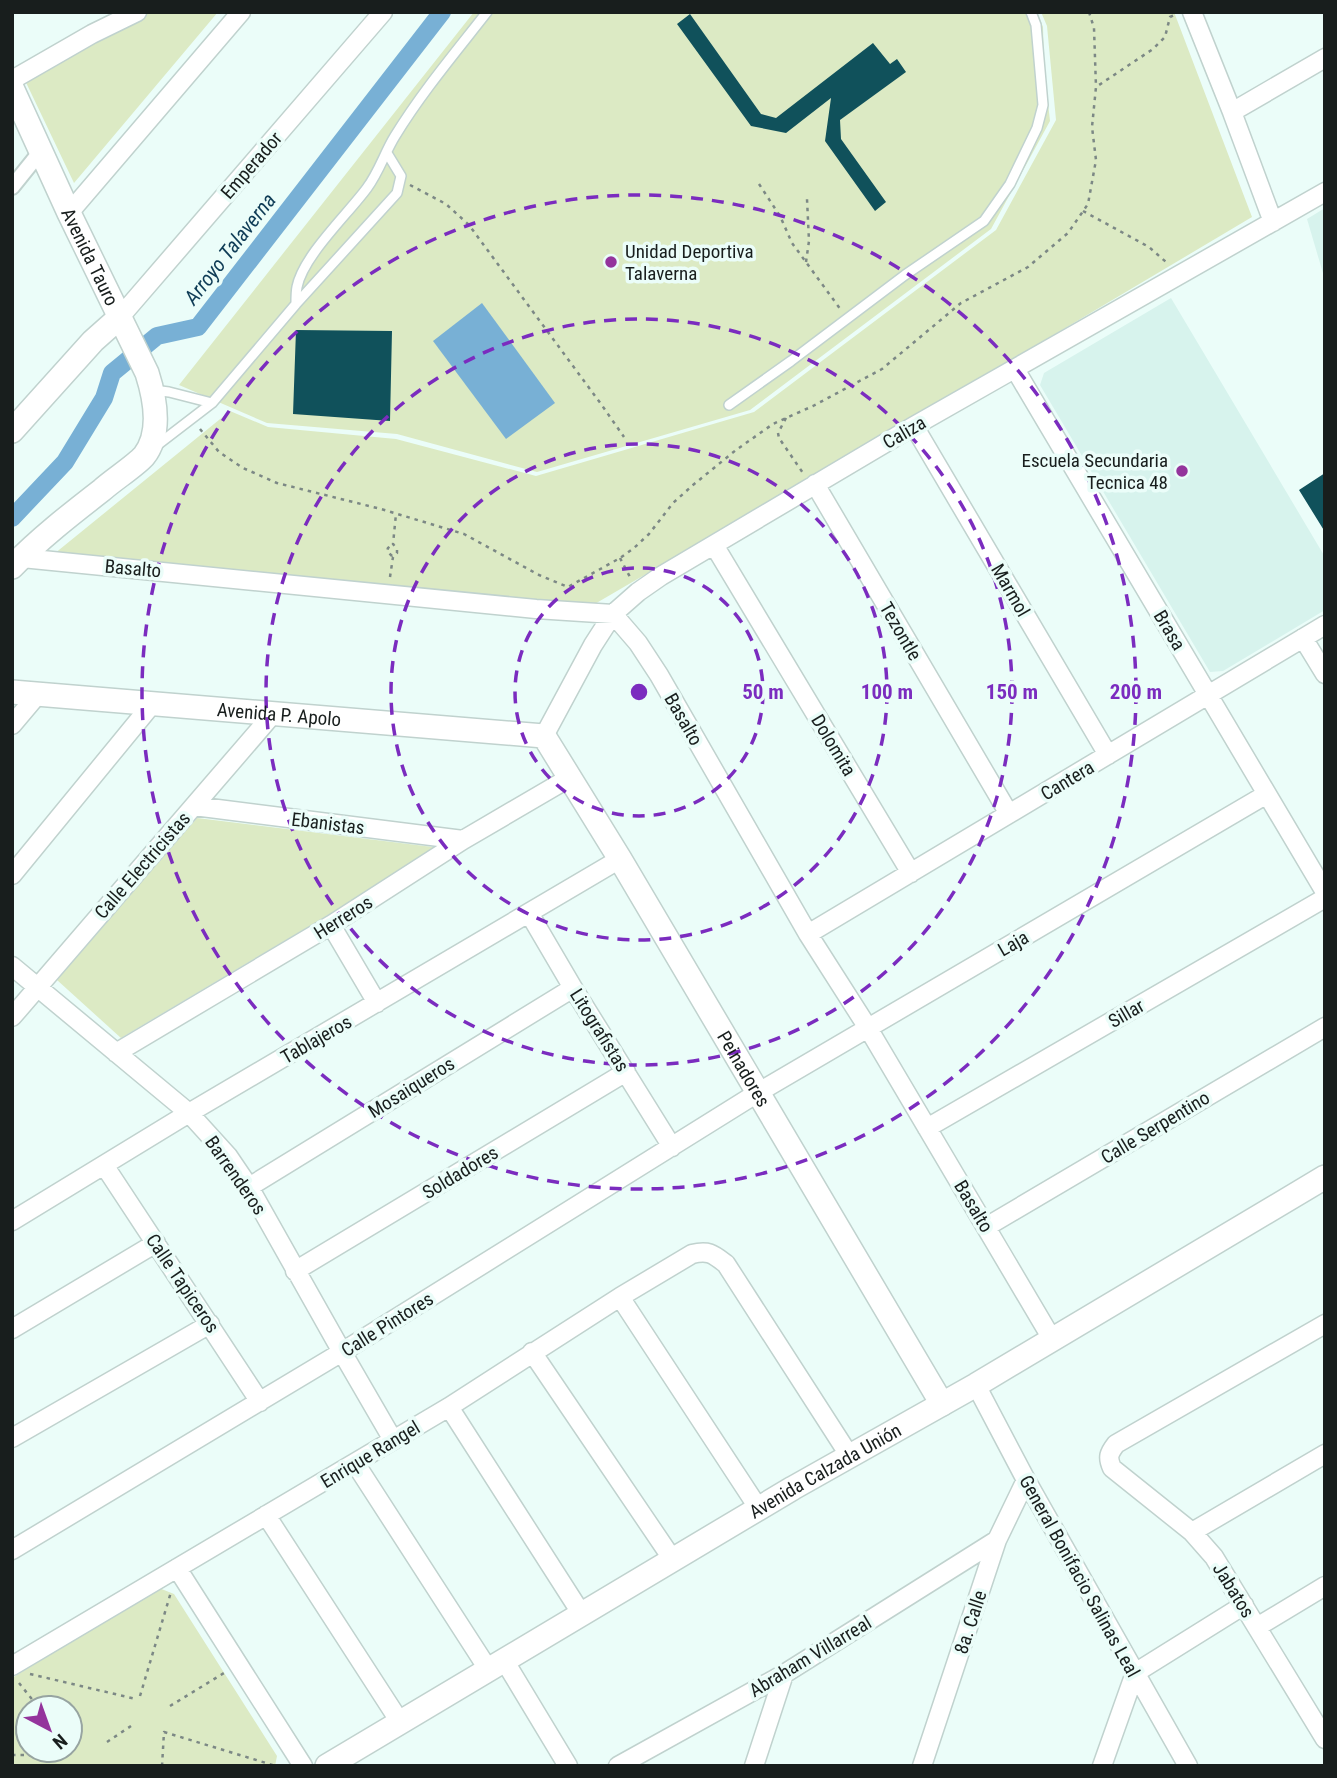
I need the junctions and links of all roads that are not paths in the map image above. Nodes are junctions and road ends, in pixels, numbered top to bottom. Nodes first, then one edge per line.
1 (137, 12) edge
2 (240, 12) edge
3 (383, 12) edge
4 (487, 12) edge
5 (1031, 12) edge
6 (1192, 12) edge
7 (1325, 58) edge
8 (12, 80) edge
9 (12, 88) edge
10 (1232, 113) junction
11 (41, 151) junction
12 (387, 153) junction
13 (12, 187) edge
14 (1325, 192) edge
15 (69, 213) junction
16 (1273, 222) junction
17 (296, 304) junction
18 (111, 333) junction
19 (1015, 369) junction
20 (150, 383) junction
21 (212, 403) junction
22 (729, 405) dead end
23 (914, 426) junction
24 (12, 431) edge
25 (144, 456) junction
26 (815, 484) junction
27 (714, 545) junction
28 (17, 562) edge
29 (612, 614) junction
30 (1325, 625) edge
31 (1303, 638) junction
32 (1325, 674) edge
33 (12, 692) edge
34 (40, 693) junction
35 (1208, 695) junction
36 (153, 703) junction
37 (273, 715) junction
38 (12, 725) edge
39 (544, 736) junction
40 (1108, 755) junction
41 (569, 778) junction
42 (1267, 794) junction
43 (194, 806) junction
44 (1009, 814) junction
45 (463, 840) junction
46 (620, 859) junction
47 (911, 873) junction
48 (12, 875) edge
49 (1325, 892) edge
50 (1325, 898) edge
51 (529, 913) junction
52 (331, 925) junction
53 (808, 934) junction
54 (12, 966) edge
55 (37, 988) junction
56 (573, 988) junction
57 (377, 1003) junction
58 (12, 1017) edge
59 (1325, 1027) edge
60 (868, 1028) junction
61 (116, 1054) junction
62 (626, 1072) junction
63 (759, 1092) junction
64 (189, 1113) junction
65 (927, 1128) junction
66 (672, 1147) junction
67 (104, 1165) junction
68 (1325, 1177) edge
69 (249, 1187) junction
70 (12, 1221) edge
71 (986, 1227) junction
72 (156, 1243) junction
73 (295, 1271) junction
74 (620, 1297) junction
75 (210, 1324) junction
76 (1325, 1324) edge
77 (12, 1329) edge
78 (1052, 1339) junction
79 (342, 1352) junction
80 (532, 1353) junction
81 (976, 1385) junction
82 (260, 1402) junction
83 (942, 1404) junction
84 (449, 1407) junction
85 (12, 1438) edge
86 (393, 1440) junction
87 (1325, 1454) edge
88 (849, 1455) junction
89 (355, 1463) junction
90 (1026, 1480) junction
91 (759, 1508) junction
92 (266, 1515) junction
93 (1192, 1532) junction
94 (997, 1539) junction
95 (12, 1550) edge
96 (673, 1560) junction
97 (177, 1568) junction
98 (1325, 1586) edge
99 (1244, 1605) junction
100 (581, 1613) junction
101 (1257, 1627) junction
102 (496, 1665) junction
103 (1135, 1673) junction
104 (19, 1674) edge
105 (784, 1674) junction
106 (1319, 1718) edge
107 (400, 1722) junction
108 (1325, 1739) edge
109 (303, 1766) edge
110 (327, 1766) edge
111 (568, 1766) edge
112 (618, 1766) edge
113 (754, 1766) edge
114 (922, 1766) edge
115 (1102, 1766) edge
116 (1188, 1766) edge

1 - 8 street
2 - 15 street
3 - 18 street, Emperador
4 - 12 lane
5 - 22 lane
6 - 10 street
7 - 10 street
9 - 11 street, Avenida Tauro
10 - 16 street
11 - 13 street
11 - 15 street, Avenida Tauro
12 - 17 lane
12 - 17 lane
14 - 16 street, Caliza
15 - 18 street, Avenida Tauro
16 - 19 street, Caliza
17 - 21 lane
18 - 20 street, Avenida Tauro
18 - 24 street
19 - 23 street, Caliza
19 - 35 street, Brasa
20 - 21 lane
20 - 25 street, Avenida Tauro
21 - 25 lane
23 - 26 street, Caliza
23 - 40 street, Marmol
25 - 28 street
26 - 27 street, Caliza
26 - 44 street, Tezontle
27 - 29 street, Caliza
27 - 47 street, Dolomita
28 - 29 street, Basalto
29 - 39 street, Caliza
29 - 53 street, Basalto
30 - 31 street, Cantera
31 - 32 street
31 - 35 street, Cantera
33 - 34 street, Avenida P. Apolo
34 - 36 street, Avenida P. Apolo
34 - 38 street
35 - 40 street, Cantera
35 - 42 street, Brasa
36 - 37 street, Avenida P. Apolo
36 - 48 street
37 - 39 street, Avenida P. Apolo
37 - 43 street, Calle Electricistas
39 - 41 street, Peinadores
40 - 44 street, Cantera
41 - 45 street, Herreros
41 - 46 street, Peinadores
42 - 49 street, Brasa
42 - 60 street, Laja
43 - 45 street, Ebanistas
43 - 55 street, Calle Electricistas
44 - 47 street, Cantera
45 - 52 street, Herreros
46 - 51 street, Tablajeros
46 - 63 street, Peinadores
47 - 53 street, Cantera
50 - 65 street, Sillar
51 - 56 street, Litografistas
51 - 57 street, Tablajeros
52 - 57 street
52 - 61 street, Herreros
53 - 60 street, Basalto
54 - 55 street, Barrenderos
55 - 58 street, Calle Electricistas
55 - 61 street, Barrenderos
56 - 62 street, Litografistas
56 - 69 street, Mosaiqueros
57 - 64 street, Tablajeros
59 - 71 street, Calle Serpentino
60 - 63 street, Laja
60 - 65 street, Basalto
61 - 64 street, Barrenderos
62 - 66 street, Litografistas
62 - 73 street, Soldadores
63 - 66 street, Calle Pintores
63 - 83 street, Peinadores
64 - 67 street, Tablajeros
64 - 69 street, Barrenderos
65 - 71 street, Basalto
66 - 79 street, Calle Pintores
67 - 70 street, Tablajeros
67 - 72 street, Calle Tapiceros
68 - 78 street, Avenida Calzada Unión
69 - 73 street, Barrenderos
71 - 78 street, Basalto
72 - 75 street, Calle Tapiceros
72 - 77 street
73 - 79 street, Barrenderos
74 - 80 street, Enrique Rangel
74 - 88 street, Enrique Rangel
74 - 91 street
75 - 82 street, Calle Tapiceros
75 - 85 street
76 - 93 street, Jabatos
78 - 81 street, Avenida Calzada Unión
79 - 82 street, Calle Pintores
79 - 86 street, Barrenderos
80 - 84 street, Enrique Rangel
80 - 96 street
81 - 83 street, Avenida Calzada Unión
81 - 90 street, General Bonifacio Salinas Leal
82 - 95 street, Calle Pintores
83 - 88 street, Avenida Calzada Unión
84 - 86 street, Enrique Rangel
84 - 100 street
86 - 89 street, Enrique Rangel
87 - 93 street
88 - 91 street, Avenida Calzada Unión
89 - 92 street, Enrique Rangel
89 - 102 street
90 - 94 street, 8a. Calle
90 - 103 street, General Bonifacio Salinas Leal
91 - 96 street, Avenida Calzada Unión
92 - 97 street, Enrique Rangel
92 - 107 street
93 - 99 street, Jabatos
94 - 105 street, Abraham Villarreal
94 - 114 street, 8a. Calle
96 - 100 street, Avenida Calzada Unión
97 - 104 street, Enrique Rangel
97 - 109 street
98 - 101 street
99 - 101 street, Jabatos
99 - 103 street
100 - 102 street, Avenida Calzada Unión
101 - 106 street, Jabatos
102 - 107 street, Avenida Calzada Unión
102 - 111 street
103 - 115 street
103 - 116 street, General Bonifacio Salinas Leal
105 - 112 street, Abraham Villarreal
105 - 113 street
106 - 108 street, Jabatos
107 - 110 street, Avenida Calzada Unión

